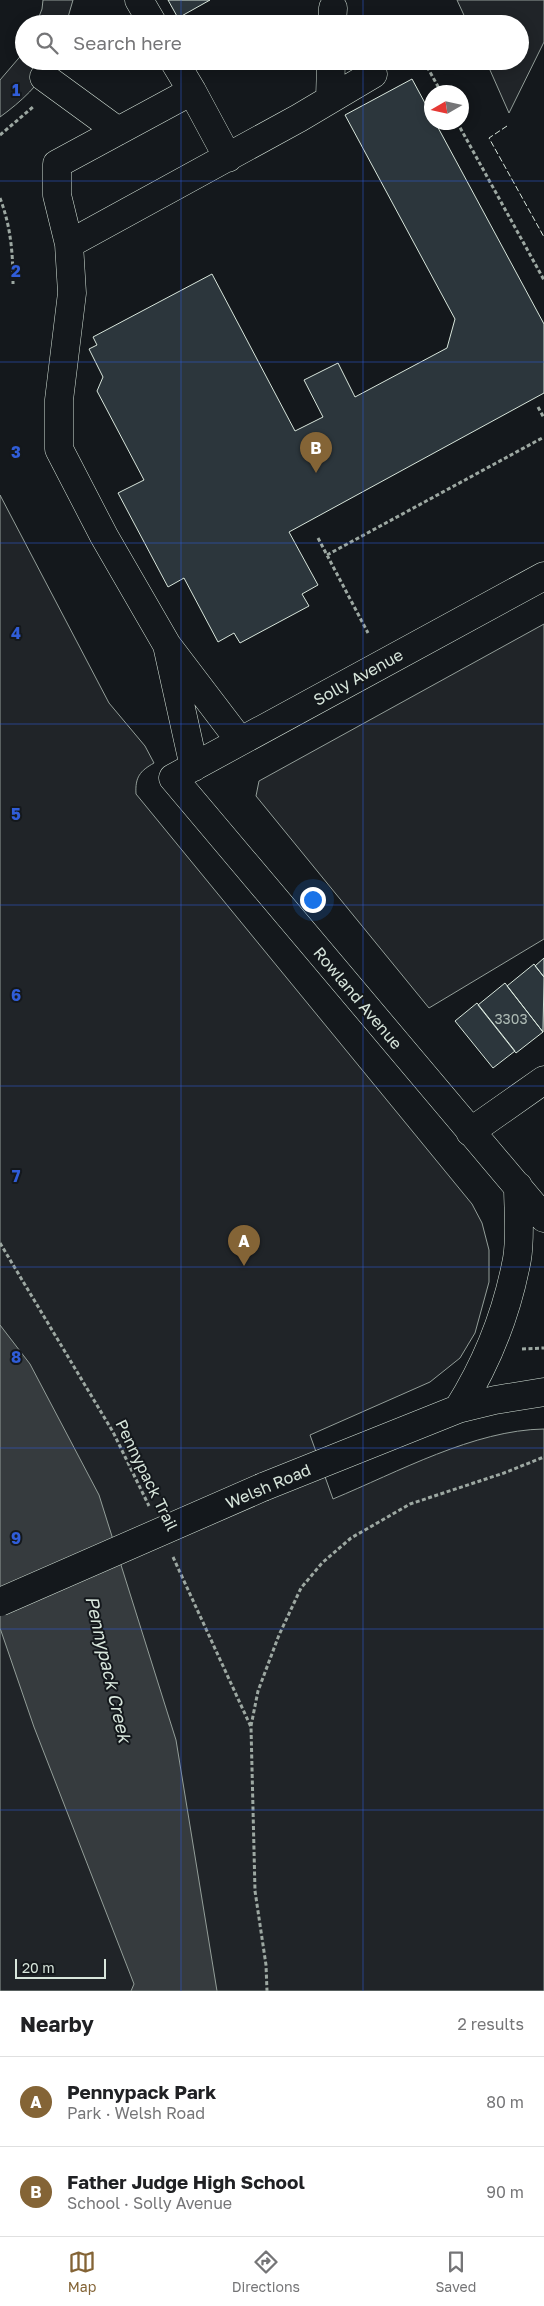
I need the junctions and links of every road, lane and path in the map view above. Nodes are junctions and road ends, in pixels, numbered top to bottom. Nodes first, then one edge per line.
1 (139, 0) edge
2 (148, 15) edge
3 (179, 70) edge
4 (331, 70) edge
5 (429, 70) edge
6 (373, 74) dead end
7 (50, 81) joint
8 (437, 85) edge
9 (192, 91) junction
10 (330, 99) junction
11 (461, 130) edge
12 (118, 131) junction
13 (0, 135) edge
14 (228, 158) junction
15 (0, 198) edge
16 (69, 244) junction
17 (544, 280) edge
18 (12, 284) dead end
19 (538, 407) dead end
20 (544, 418) edge
21 (544, 437) edge
22 (318, 538) dead end
23 (327, 555) junction
24 (544, 576) edge
25 (368, 633) dead end
26 (167, 645) junction
27 (240, 741) junction
28 (183, 772) junction
29 (544, 1080) edge
30 (470, 1132) junction
31 (518, 1186) junction
32 (544, 1218) edge
33 (0, 1243) edge
34 (544, 1348) edge
35 (522, 1349) dead end
36 (544, 1392) edge
37 (458, 1409) junction
38 (544, 1457) edge
39 (150, 1509) dead end
40 (171, 1552) dead end
41 (0, 1602) edge
42 (251, 1727) junction
43 (267, 1991) edge

1 - 2 street
3 - 9 street
4 - 10 street
5 - 8 path
6 - 10 street
7 - 12 street
7 - 13 path
9 - 12 street
9 - 14 street
10 - 14 street
11 - 17 path
12 - 16 street
14 - 16 street
15 - 18 path
16 - 26 street
19 - 20 path
21 - 23 path
22 - 23 path
23 - 25 path
24 - 27 street, Solly Avenue
26 - 27 street
26 - 28 street
27 - 28 street, Solly Avenue
28 - 30 street, Rowland Avenue
29 - 30 street
30 - 31 street, Rowland Avenue
31 - 32 street, Rowland Avenue
31 - 37 street
33 - 39 path, Pennypack Trail
34 - 35 path
36 - 37 street, Welsh Road
37 - 41 street, Welsh Road, bridge
38 - 42 path, Pennypack Trail
40 - 42 path, Pennypack Trail
42 - 43 path, Pennypack Trail

